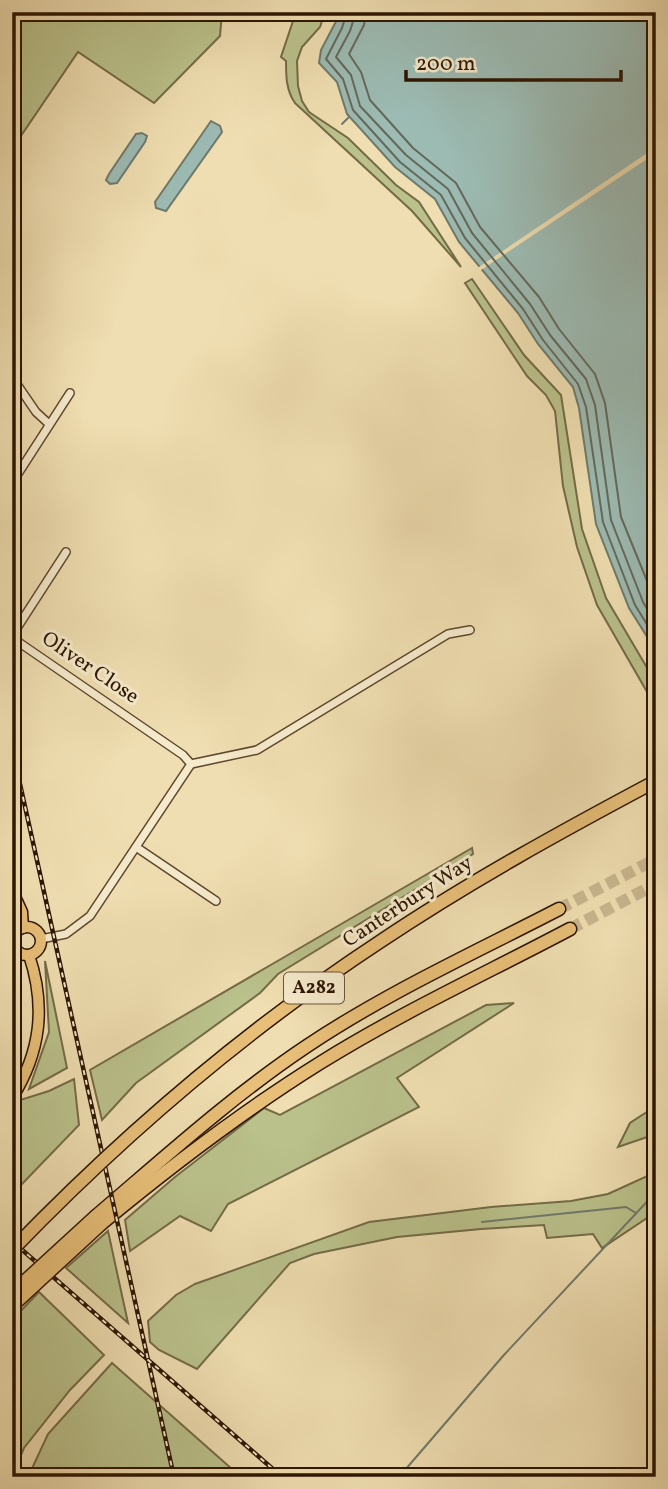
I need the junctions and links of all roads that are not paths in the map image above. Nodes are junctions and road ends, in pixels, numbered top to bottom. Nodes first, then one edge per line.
1 (12, 377) edge
2 (70, 393) dead end
3 (49, 424) junction
4 (12, 483) edge
5 (66, 552) dead end
6 (470, 630) dead end
7 (191, 764) junction
8 (656, 781) edge
9 (136, 847) junction
10 (12, 890) edge
11 (216, 901) dead end
12 (559, 909) tunnel mouth
13 (23, 928) junction
14 (570, 929) tunnel mouth
15 (41, 939) junction
16 (30, 955) junction
17 (12, 1098) edge
18 (128, 1195) junction
19 (12, 1250) edge
20 (12, 1293) edge
21 (12, 1306) edge

1 - 3 street
2 - 3 street
3 - 4 street
5 - 7 street, Oliver Close
6 - 7 street
7 - 9 street
8 - 19 highway, Canterbury Way / A282, bridge
9 - 11 street
9 - 15 street
10 - 13 main road
12 - 18 highway, A282
13 - 15 main road
13 - 16 main road
14 - 18 highway, A282
15 - 16 main road
16 - 17 main road
18 - 20 highway, A282, bridge
18 - 21 highway, A282, bridge

